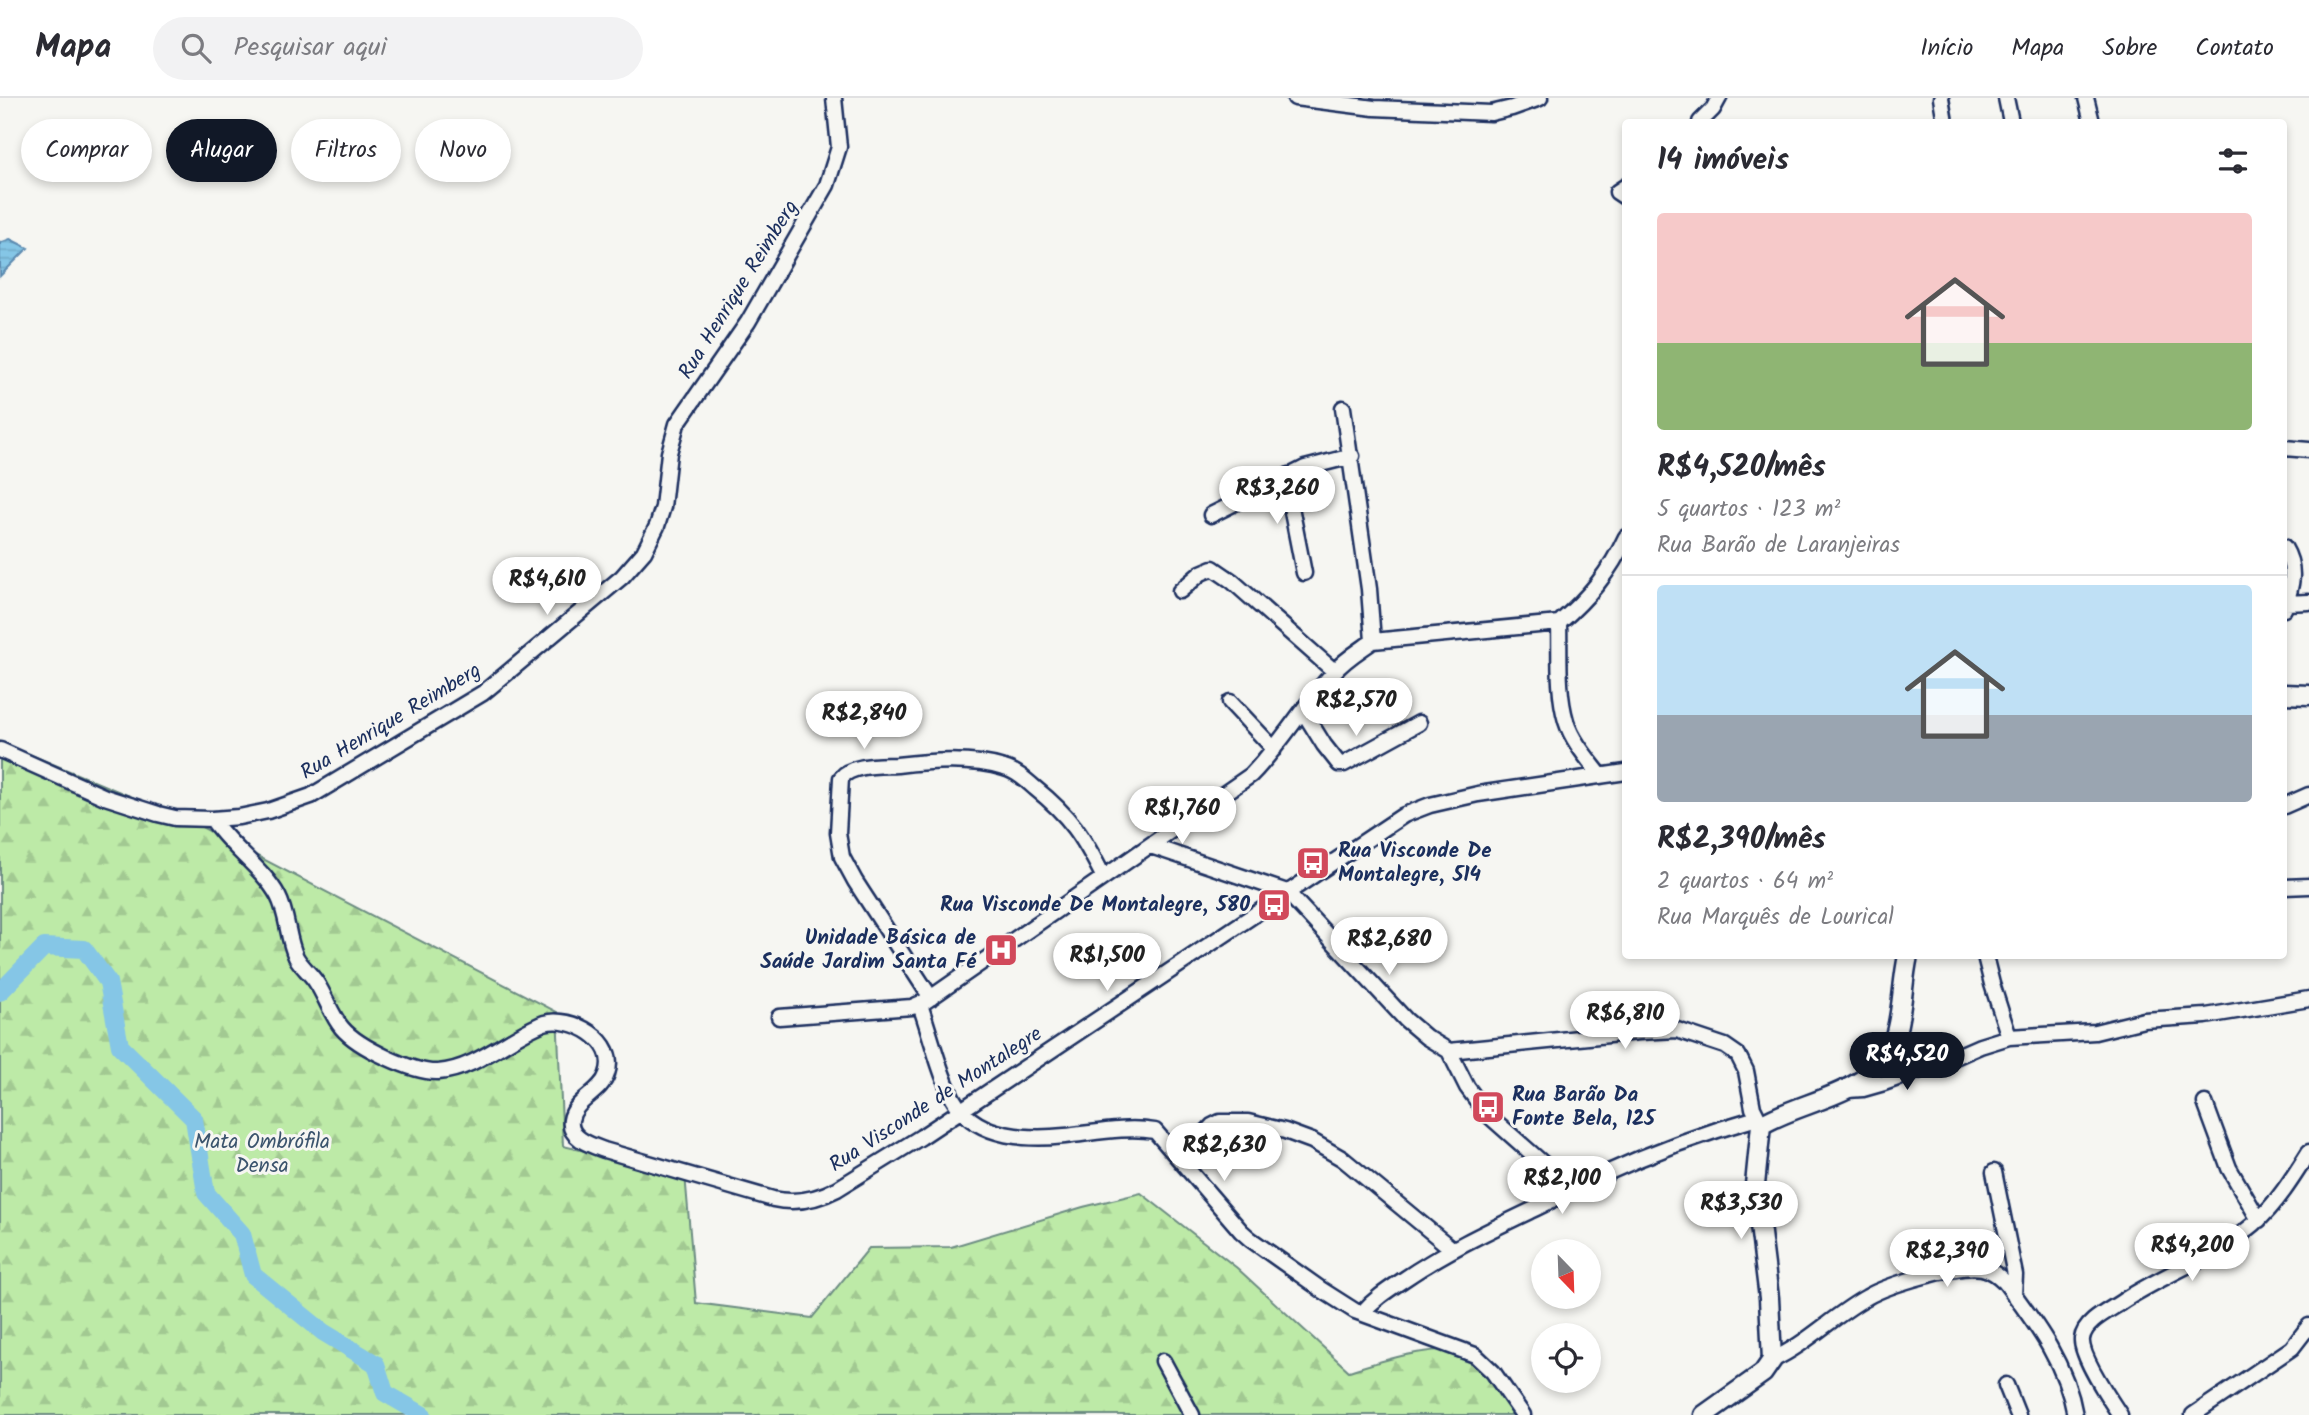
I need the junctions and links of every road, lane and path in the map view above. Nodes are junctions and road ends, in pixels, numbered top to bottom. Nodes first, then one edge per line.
1 (834, 98) edge
2 (1295, 98) edge
3 (1540, 98) edge
4 (1719, 98) edge
5 (1941, 98) edge
6 (2006, 98) edge
7 (2086, 98) edge
8 (1331, 101) edge
9 (1703, 119) edge
10 (1944, 119) edge
11 (2010, 119) edge
12 (2091, 119) edge
13 (1343, 408) dead end
14 (2287, 448) edge
15 (2309, 450) edge
16 (1352, 456) junction
17 (1289, 475) junction
18 (1211, 515) dead end
19 (1622, 544) edge
20 (2287, 552) edge
21 (1304, 573) dead end
22 (1180, 591) dead end
23 (2287, 601) edge
24 (2309, 602) edge
25 (2287, 606) edge
26 (1559, 623) junction
27 (1373, 641) junction
28 (1334, 671) junction
29 (2287, 694) edge
30 (2309, 695) edge
31 (1230, 702) dead end
32 (1303, 711) junction
33 (1419, 723) dead end
34 (1274, 749) junction
35 (0, 750) edge
36 (1622, 773) edge
37 (1601, 776) junction
38 (2309, 795) edge
39 (2287, 805) edge
40 (212, 819) junction
41 (1151, 846) junction
42 (1103, 876) junction
43 (2309, 886) edge
44 (2287, 887) edge
45 (1287, 892) junction
46 (1909, 959) edge
47 (1986, 959) edge
48 (2309, 999) edge
49 (925, 1002) junction
50 (779, 1017) dead end
51 (2009, 1037) junction
52 (1449, 1051) junction
53 (1847, 1090) junction
54 (2205, 1103) dead end
55 (960, 1110) junction
56 (1759, 1121) junction
57 (2309, 1152) edge
58 (1180, 1159) junction
59 (1994, 1172) dead end
60 (1572, 1189) junction
61 (2259, 1220) junction
62 (1452, 1249) junction
63 (2014, 1295) junction
64 (1362, 1313) junction
65 (2309, 1326) edge
66 (1772, 1360) junction
67 (1163, 1361) dead end
68 (2006, 1385) dead end
69 (1192, 1415) edge
70 (1523, 1415) edge
71 (1703, 1415) edge
72 (2018, 1415) edge
73 (2075, 1415) edge
74 (2120, 1415) edge
75 (2193, 1415) edge

1 - 40 street, Rua Henrique Reimberg
2 - 8 street
3 - 8 street
4 - 9 street
5 - 10 street
6 - 11 street
7 - 12 street
13 - 16 street
14 - 15 street
16 - 17 street
16 - 27 street
17 - 18 street
17 - 21 street
19 - 26 street
20 - 23 street
22 - 28 street
24 - 25 street
26 - 27 street
26 - 37 street
27 - 28 street
28 - 32 street
29 - 30 main road
31 - 34 street
32 - 33 street
32 - 34 street
34 - 41 street
35 - 40 street, Rua Henrique Reimberg
36 - 37 street, Rua Visconde de Montalegre
37 - 45 street, Rua Visconde de Montalegre
38 - 39 street
40 - 55 street, Rua Visconde de Montalegre
41 - 42 street
41 - 45 street
42 - 49 street
42 - 49 street
43 - 44 street
45 - 52 street
45 - 55 street, Rua Visconde de Montalegre
46 - 53 main road
47 - 51 street
48 - 51 street
49 - 50 street
49 - 55 street
51 - 53 street
52 - 56 street
52 - 60 street
53 - 56 main road
54 - 61 street
55 - 58 street
56 - 60 street
56 - 66 main road
57 - 61 street
58 - 62 street
58 - 64 street
59 - 63 street
60 - 62 street
61 - 74 street
62 - 64 street
63 - 66 street
63 - 73 street
64 - 70 street
65 - 75 street
66 - 71 main road
67 - 69 street
68 - 72 street

